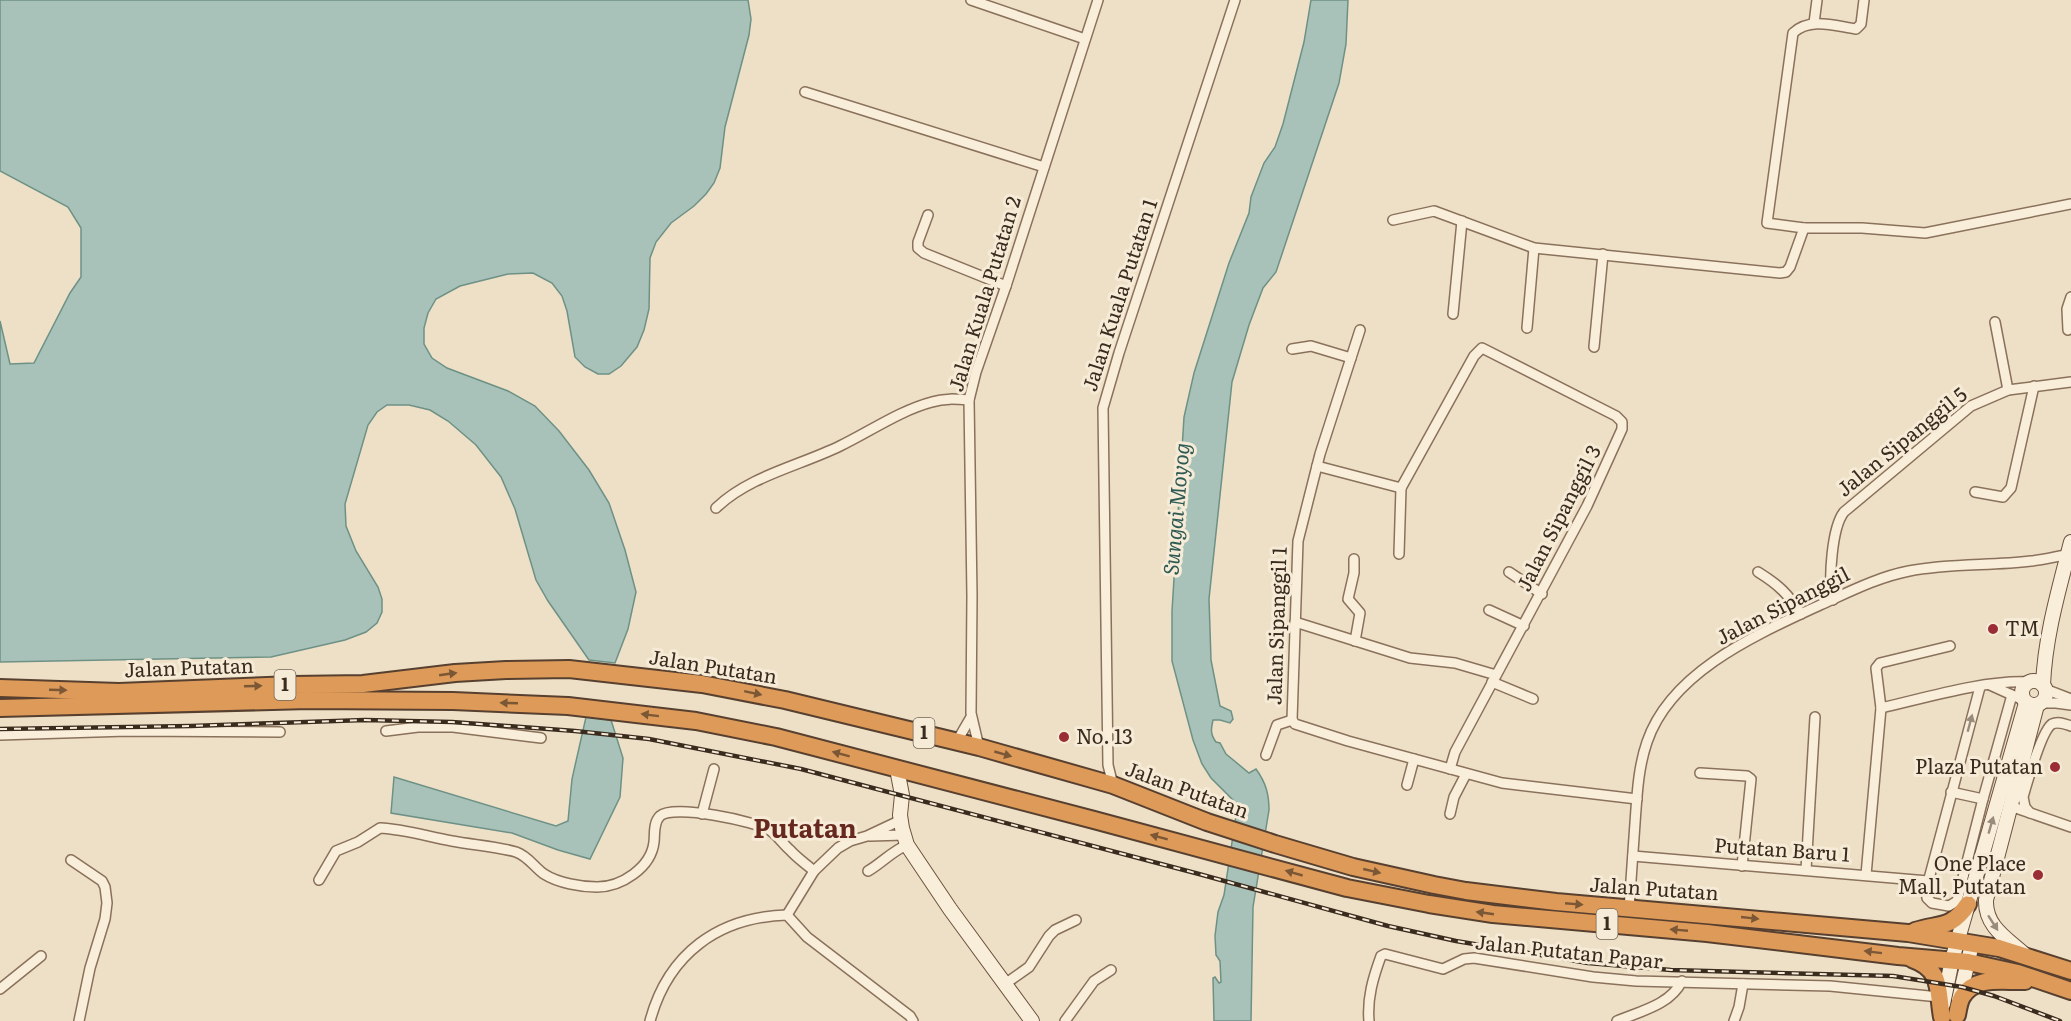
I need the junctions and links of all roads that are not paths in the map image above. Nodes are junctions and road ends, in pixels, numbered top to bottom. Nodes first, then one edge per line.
1 (971, 0) edge
2 (1098, 0) edge
3 (1235, 0) edge
4 (1817, 0) edge
5 (1864, 0) edge
6 (1809, 24) junction
7 (1085, 39) junction
8 (805, 92) dead end
9 (1044, 167) junction
10 (2071, 204) edge
11 (928, 215) dead end
12 (1393, 220) dead end
13 (1462, 221) junction
14 (1804, 228) junction
15 (1534, 248) junction
16 (1603, 254) junction
17 (1006, 286) junction
18 (2071, 297) edge
19 (1453, 314) dead end
20 (1995, 321) dead end
21 (1527, 328) dead end
22 (1360, 330) dead end
23 (2068, 330) dead end
24 (1594, 347) dead end
25 (1292, 349) dead end
26 (1351, 358) junction
27 (2071, 382) edge
28 (2034, 386) junction
29 (2008, 390) junction
30 (969, 400) junction
31 (1317, 466) junction
32 (1401, 488) junction
33 (1975, 492) dead end
34 (716, 508) dead end
35 (2070, 550) edge
36 (1399, 554) dead end
37 (1354, 559) dead end
38 (1509, 572) dead end
39 (1758, 572) dead end
40 (1542, 594) junction
41 (1833, 600) junction
42 (1489, 610) dead end
43 (1801, 614) junction
44 (1295, 622) junction
45 (1524, 626) junction
46 (1355, 640) junction
47 (1950, 646) dead end
48 (1494, 679) junction
49 (293, 685) junction
50 (2036, 685) junction
51 (1985, 686) junction
52 (0, 688) edge
53 (119, 692) junction
54 (1533, 699) dead end
55 (2071, 699) edge
56 (309, 700) junction
57 (2028, 701) junction
58 (154, 705) junction
59 (2071, 705) edge
60 (0, 708) edge
61 (1881, 708) junction
62 (971, 717) junction
63 (1815, 717) dead end
64 (1292, 720) junction
65 (2071, 726) edge
66 (386, 731) dead end
67 (280, 732) dead end
68 (0, 735) edge
69 (541, 738) dead end
70 (957, 741) junction
71 (979, 747) junction
72 (1109, 754) junction
73 (1266, 755) dead end
74 (1414, 759) junction
75 (714, 769) dead end
76 (897, 769) junction
77 (1450, 769) junction
78 (1700, 773) dead end
79 (1466, 774) junction
80 (920, 775) junction
81 (1093, 779) junction
82 (1113, 785) junction
83 (1407, 785) dead end
84 (1951, 792) junction
85 (902, 795) junction
86 (1637, 799) junction
87 (1983, 799) junction
88 (2010, 806) junction
89 (2030, 813) junction
90 (702, 814) junction
91 (1450, 814) dead end
92 (901, 820) junction
93 (2071, 827) edge
94 (867, 836) junction
95 (906, 840) junction
96 (1633, 856) junction
97 (71, 860) dead end
98 (1742, 866) junction
99 (1806, 870) junction
100 (814, 871) junction
101 (868, 871) dead end
102 (1866, 875) junction
103 (318, 880) dead end
104 (1928, 881) junction
105 (1968, 904) junction
106 (1629, 909) junction
107 (787, 915) junction
108 (1076, 920) dead end
109 (1830, 926) junction
110 (1908, 933) junction
111 (1965, 943) junction
112 (1828, 947) junction
113 (2024, 955) junction
114 (41, 956) dead end
115 (1898, 956) junction
116 (1960, 961) junction
117 (1111, 970) dead end
118 (2071, 971) edge
119 (2038, 979) junction
120 (1682, 981) junction
121 (1005, 984) junction
122 (1743, 984) junction
123 (0, 989) edge
124 (2071, 991) edge
125 (1939, 997) junction
126 (1949, 1019) edge
127 (79, 1021) edge
128 (650, 1021) edge
129 (912, 1021) edge
130 (1032, 1021) edge
131 (1065, 1021) edge
132 (1369, 1021) edge
133 (1617, 1021) edge
134 (1734, 1021) edge

1 - 7 street
2 - 7 street, Jalan Kuala Putatan 2
3 - 72 street, Jalan Kuala Putatan 1
4 - 6 street
5 - 6 street
6 - 14 street
7 - 9 street, Jalan Kuala Putatan 2
8 - 9 street
9 - 17 street, Jalan Kuala Putatan 2
10 - 14 street
11 - 17 street
12 - 13 street
13 - 15 street
13 - 19 street
14 - 16 street
15 - 16 street
15 - 21 street
16 - 24 street
17 - 30 street, Jalan Kuala Putatan 2
18 - 23 street
20 - 29 street
22 - 26 street, Jalan Sipanggil 1
25 - 26 street
26 - 31 street, Jalan Sipanggil 1
27 - 28 street, Jalan Sipanggil 5
28 - 29 street, Jalan Sipanggil 5
28 - 33 street
29 - 41 street, Jalan Sipanggil 5
30 - 34 street
30 - 62 street, Jalan Kuala Putatan 2
31 - 32 street
31 - 44 street, Jalan Sipanggil 1
32 - 36 street
32 - 40 street, Jalan Sipanggil 3
35 - 41 street, Jalan Sipanggil
35 - 50 street
37 - 46 street
38 - 40 street
39 - 43 street
40 - 45 street, Jalan Sipanggil 3
41 - 43 street, Jalan Sipanggil
42 - 45 street
43 - 86 street, Jalan Sipanggil
44 - 46 street
44 - 64 street, Jalan Sipanggil 1
45 - 48 street, Jalan Sipanggil 3
46 - 48 street
47 - 61 street
48 - 54 street
48 - 77 street, Jalan Sipanggil 3
53 -> 49 highway, Jalan Putatan / 1
49 - 56 highway
49 -> 70 highway, Jalan Putatan / 1
50 - 51 street
50 - 55 street
50 - 57 street
50 - 57 street
51 - 57 street
51 - 61 street
84 -> 51 street
52 -> 53 highway, Jalan Putatan / 1
53 - 58 highway
56 - 58 highway, Jalan Putatan / 1
76 -> 56 highway, Jalan Putatan / 1
57 - 59 street
57 - 87 street
57 - 88 street
105 -> 57 street
58 - 60 highway, Jalan Putatan / 1
61 - 102 street
62 - 70 street, Jalan Kuala Putatan 2
62 - 71 street, Jalan Kuala Putatan 2
63 - 99 street
64 - 73 street
64 - 74 street, Jalan Sipanggil 1
65 - 89 street
66 - 69 street
67 - 68 street
70 - 71 highway, Jalan Putatan / 1
71 -> 81 highway, Jalan Putatan / 1
72 - 81 street
72 - 82 street, Jalan Kuala Putatan 1
74 - 77 street, Jalan Sipanggil 1
74 - 83 street
75 - 90 street
76 - 80 highway, Jalan Putatan / 1
76 - 85 street
77 - 79 street, Jalan Sipanggil 1
78 - 98 street
79 - 86 street, Jalan Sipanggil 1
79 - 91 street
80 - 85 street
112 -> 80 highway, Jalan Putatan / 1
81 - 82 highway, Jalan Putatan / 1
82 -> 106 highway, Jalan Putatan / 1
84 - 87 street
84 - 104 street
85 - 92 street
86 - 96 street, Jalan Sipanggil
87 - 104 street
88 - 89 street
88 -> 113 street
89 - 93 street
90 - 100 street
90 - 103 street
92 - 94 street
92 - 95 street
94 - 95 street
94 - 100 street
95 - 101 street
95 - 121 street
96 - 98 street, Putatan Baru 1
96 - 106 street, Jalan Sipanggil
97 - 127 street
98 - 99 street, Putatan Baru 1
99 - 102 street, Putatan Baru 1
100 - 107 street
102 - 104 street, Putatan Baru 1
105 - 110 highway
105 - 111 street
106 -> 109 highway, Jalan Putatan / 1
107 - 128 street
107 - 129 street
108 - 121 street
109 - 110 highway, Jalan Putatan / 1
109 - 112 highway
110 - 111 highway, Jalan Putatan / 1
111 - 113 highway, Jalan Putatan / 1
111 - 116 street
115 -> 112 highway, Jalan Putatan / 1
113 - 118 highway, Jalan Putatan / 1
114 - 123 street
115 - 116 highway, Jalan Putatan / 1
115 - 125 highway
116 - 119 highway, Jalan Putatan / 1
116 - 126 street
117 - 131 street
119 - 124 highway, Jalan Putatan / 1
119 - 126 highway
120 - 122 street, Jalan Putatan Papar
120 - 132 street, Jalan Putatan Papar
120 - 133 street, Jalan Putatan Papar
121 - 130 street
122 - 125 street, Jalan Putatan Papar
122 - 134 street
125 - 126 highway

